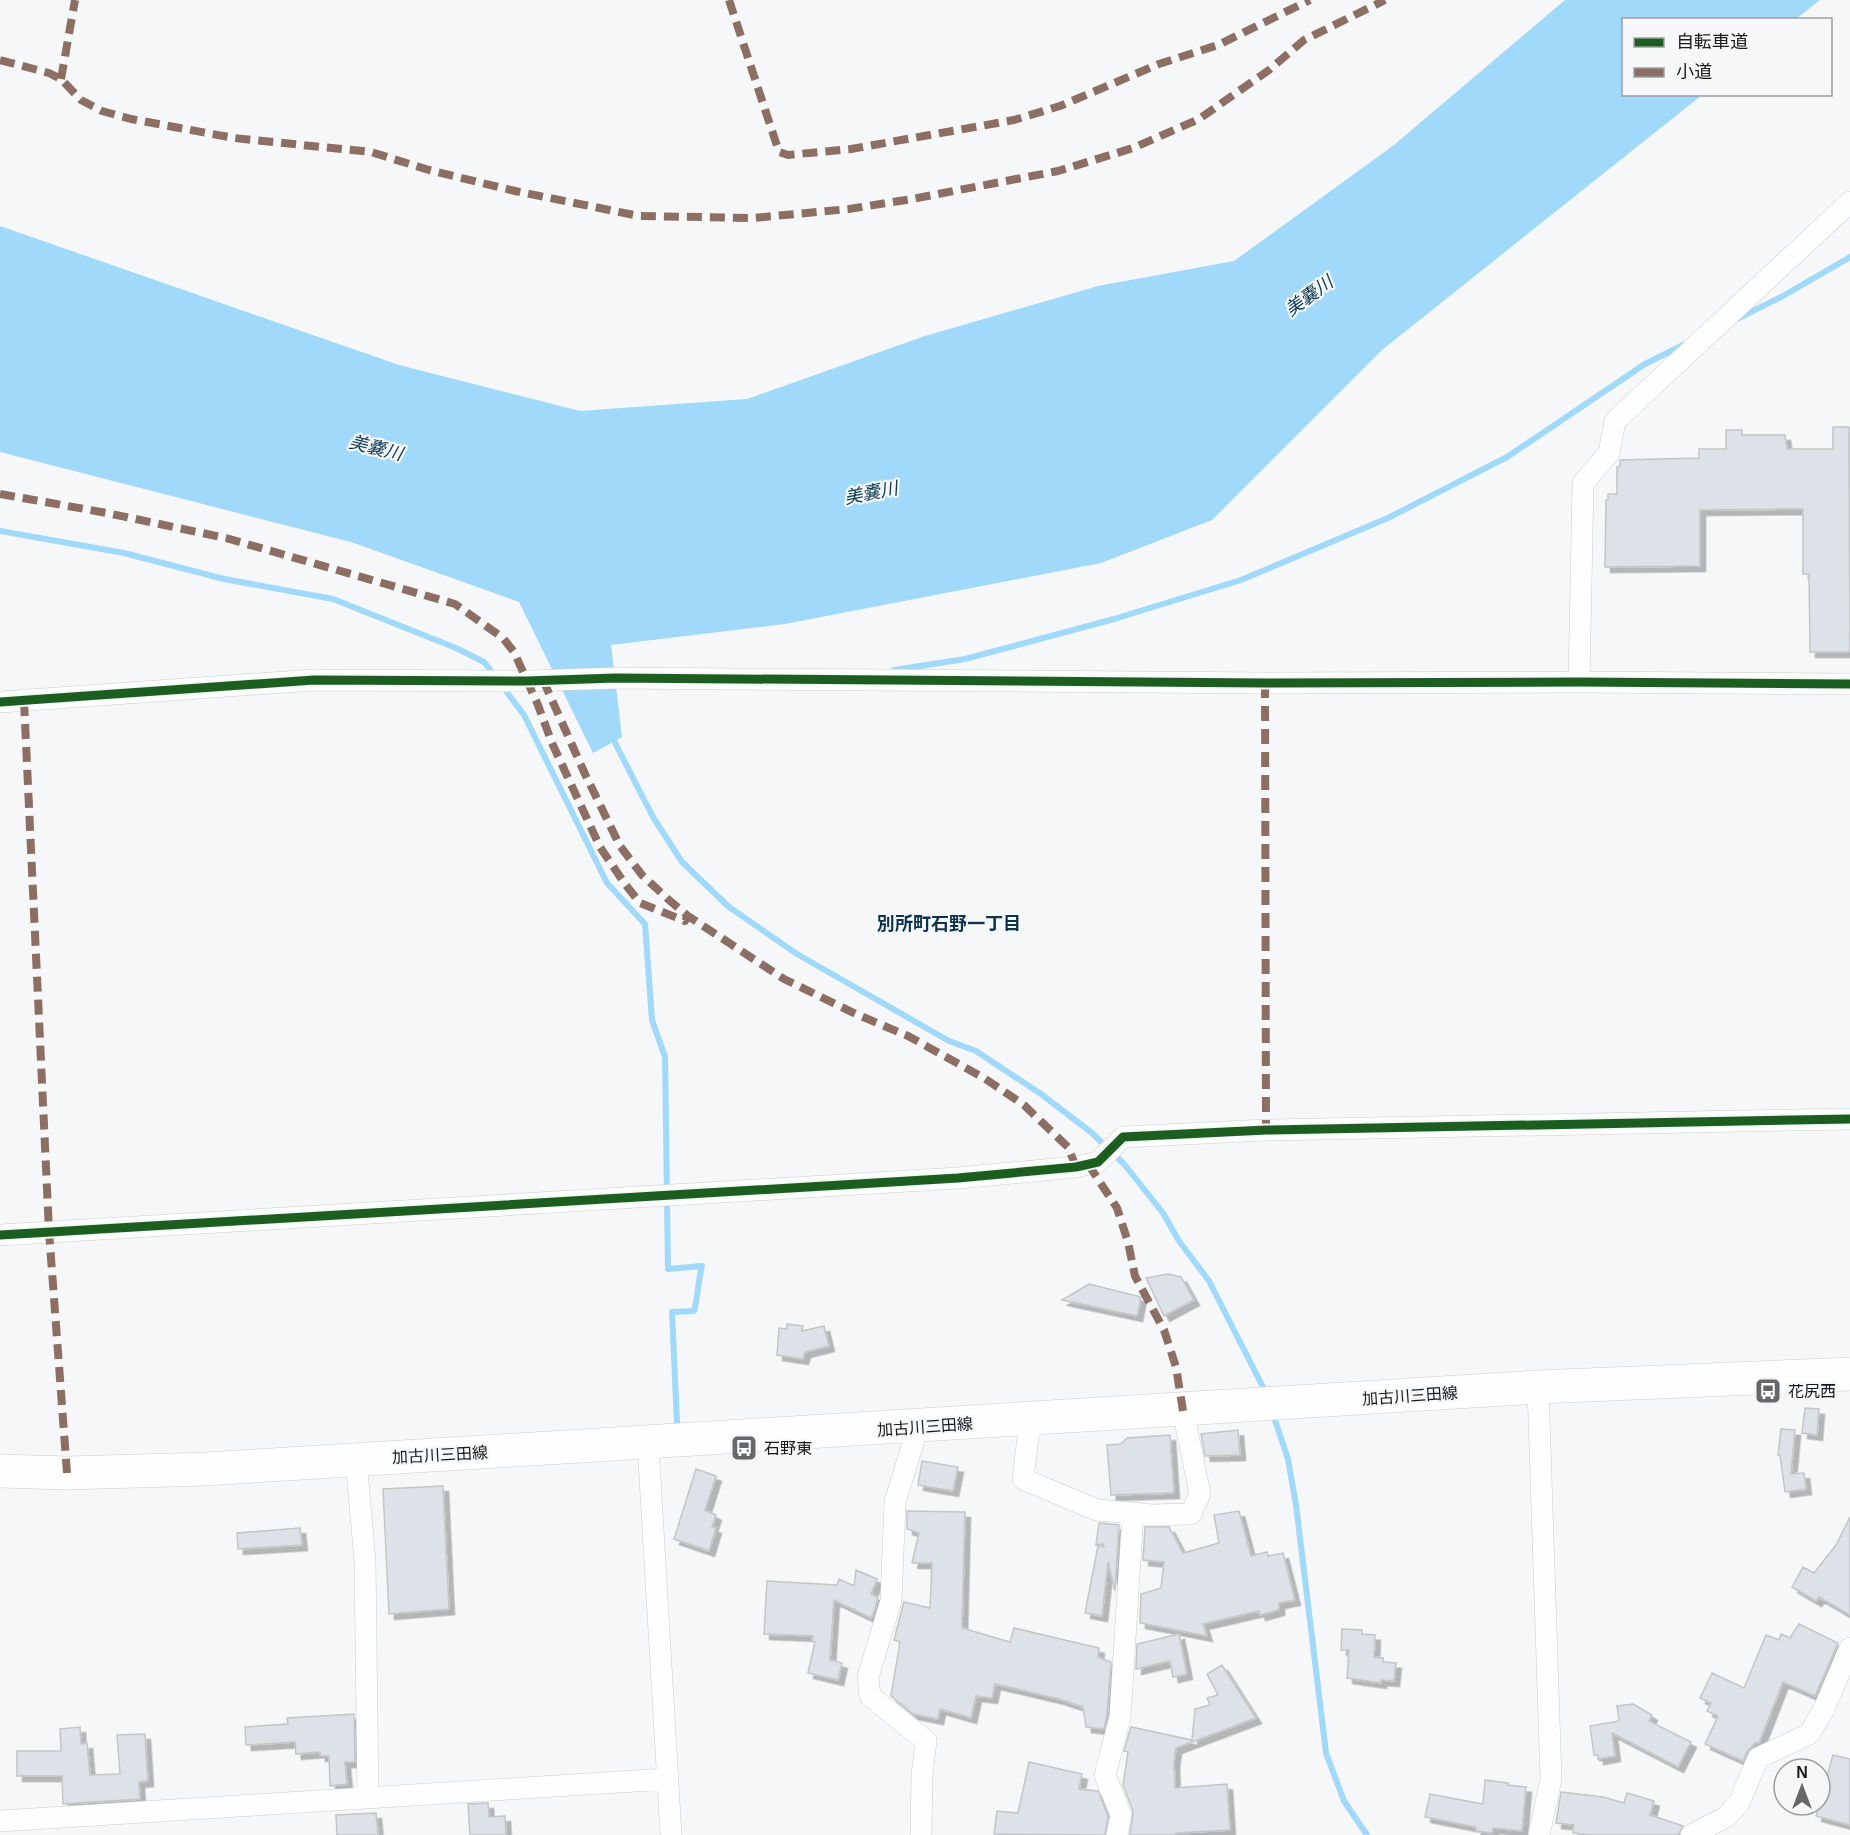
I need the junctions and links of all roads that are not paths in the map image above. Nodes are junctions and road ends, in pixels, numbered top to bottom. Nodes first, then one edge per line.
1 (1850, 202) edge
2 (1579, 682) junction
3 (1850, 684) edge
4 (0, 702) edge
5 (1850, 1119) edge
6 (0, 1235) edge
7 (1850, 1374) edge
8 (1538, 1387) junction
9 (1183, 1411) junction
10 (1030, 1420) junction
11 (918, 1427) junction
12 (648, 1444) junction
13 (356, 1460) junction
14 (0, 1471) edge
15 (1133, 1512) junction
16 (1850, 1648) edge
17 (667, 1779) junction
18 (368, 1798) junction
19 (0, 1821) edge
20 (671, 1835) edge
21 (921, 1835) edge
22 (1117, 1835) edge
23 (1539, 1835) edge
24 (1691, 1835) edge

1 - 2 street
2 - 3 street
2 - 4 street
5 - 6 street
7 - 8 main road, 加古川三田線
8 - 9 main road, 加古川三田線
8 - 23 street
9 - 10 main road, 加古川三田線
9 - 15 street
10 - 11 main road, 加古川三田線
10 - 15 street
11 - 12 main road, 加古川三田線
11 - 21 street
12 - 13 main road, 加古川三田線
12 - 17 street
13 - 14 main road, 加古川三田線
13 - 18 street
15 - 22 street
16 - 24 street
17 - 18 street
17 - 20 street
18 - 19 street

